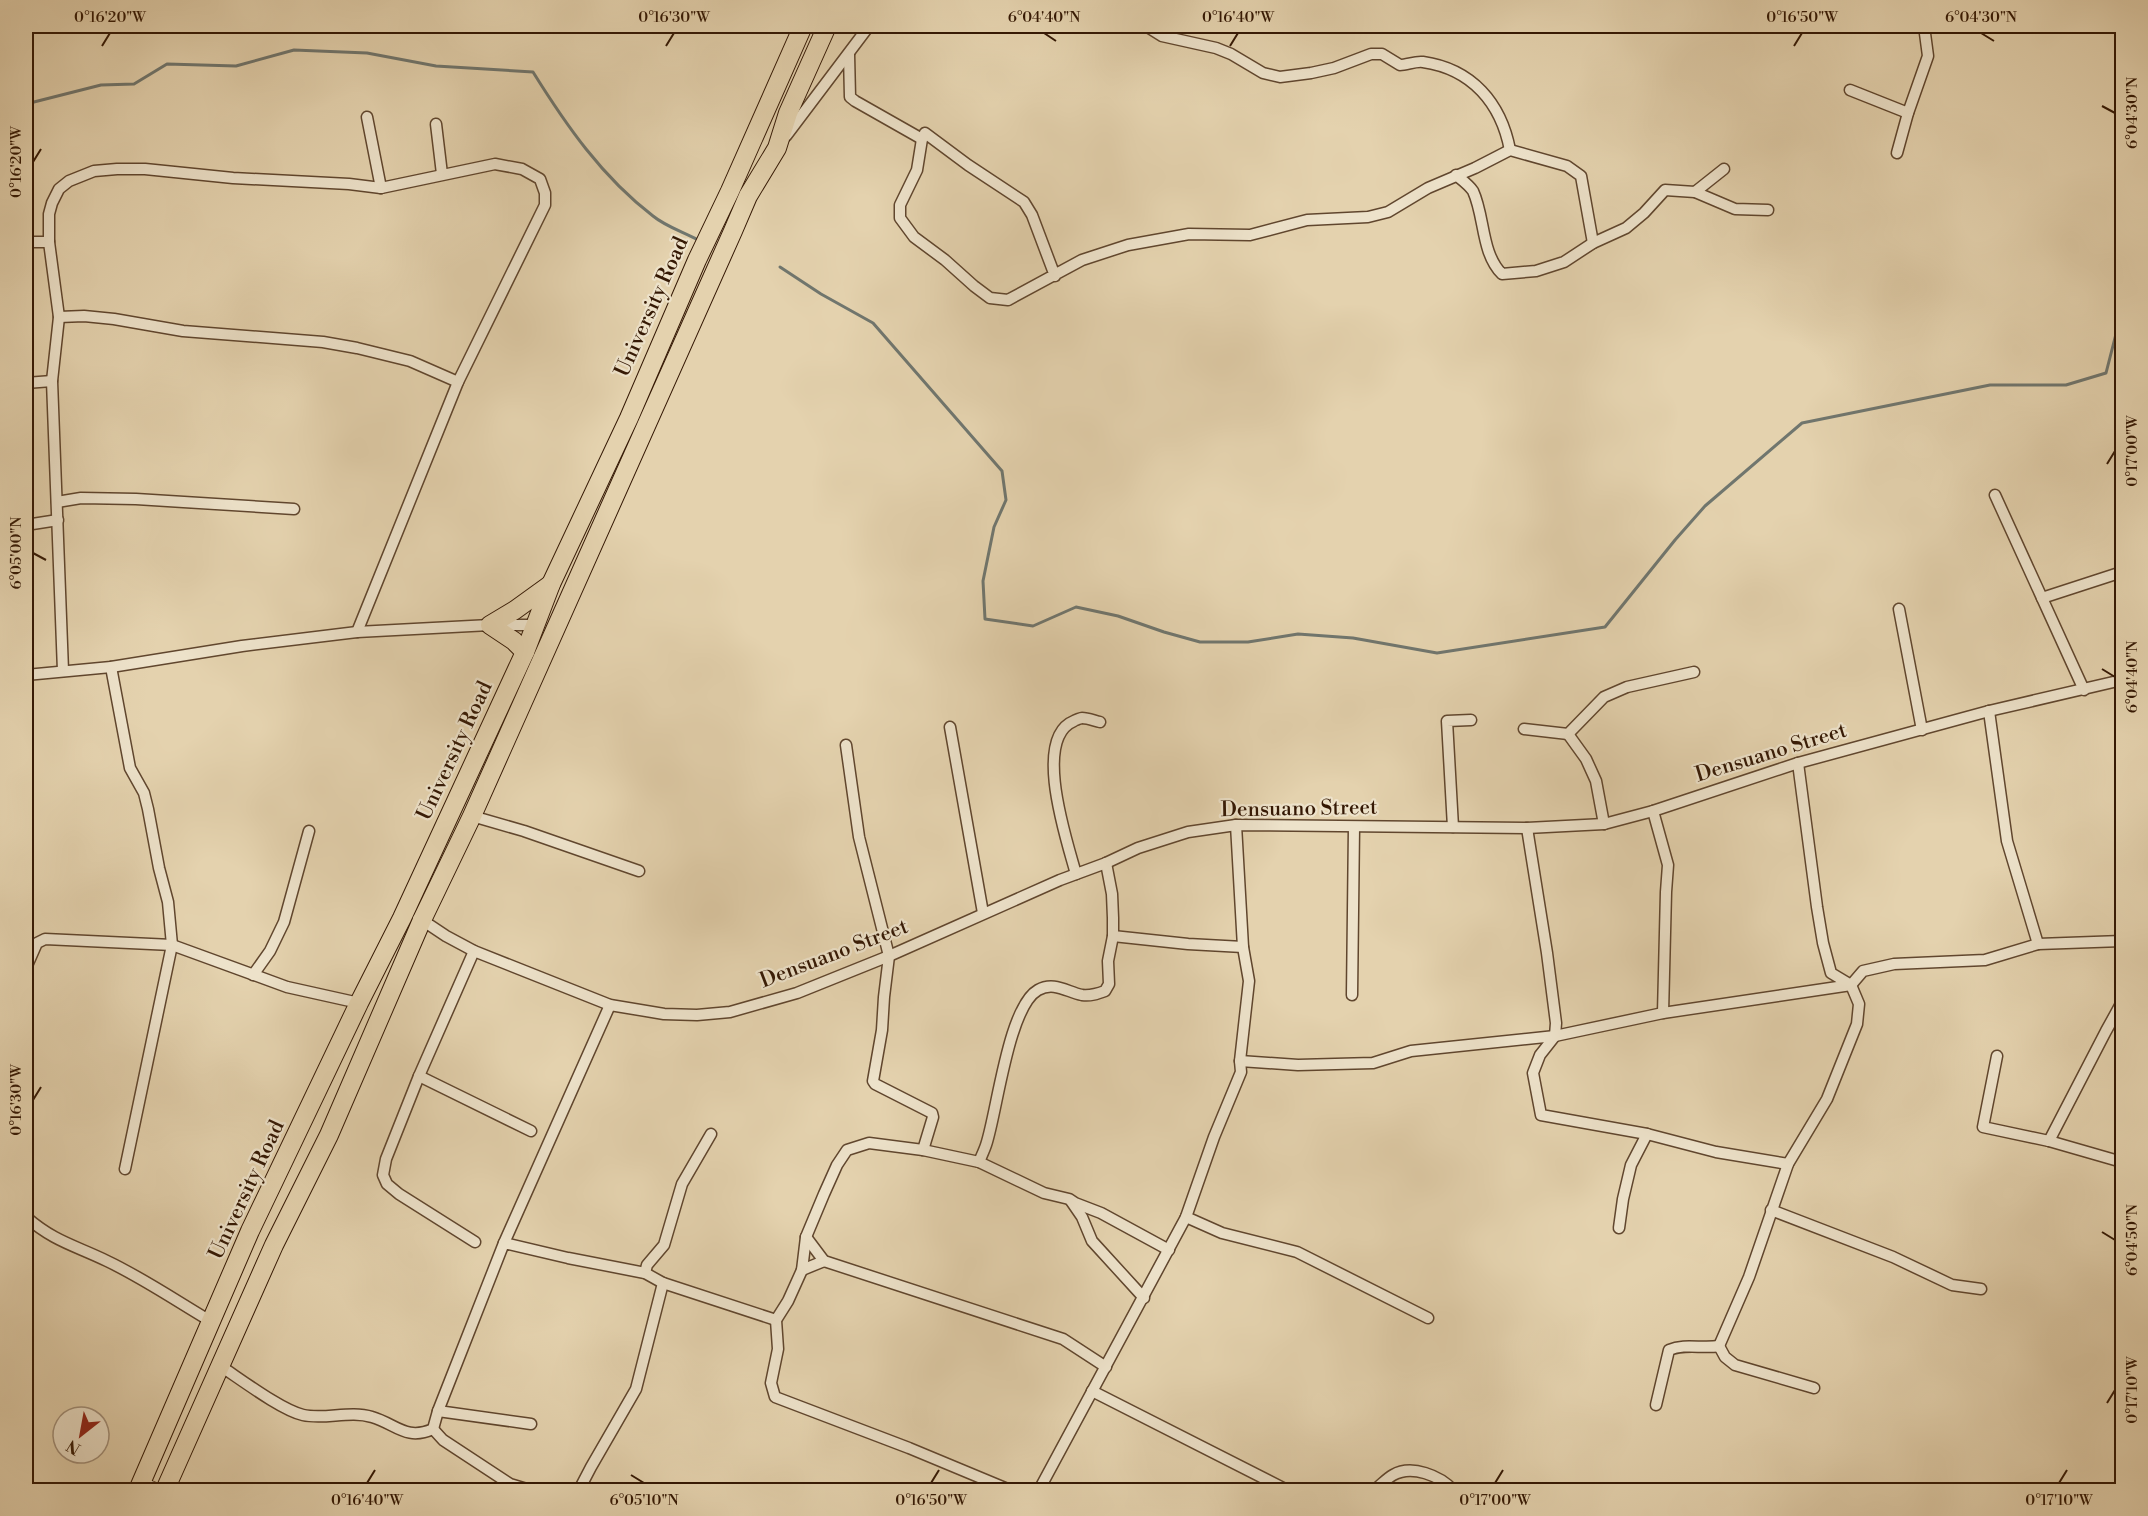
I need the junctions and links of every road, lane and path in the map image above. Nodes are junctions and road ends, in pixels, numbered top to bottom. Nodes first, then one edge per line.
1 (803, 26) edge
2 (827, 26) edge
3 (869, 26) edge
4 (1146, 26) edge
5 (1924, 26) edge
6 (849, 54) junction
7 (1850, 90) dead end
8 (1908, 113) junction
9 (367, 117) dead end
10 (436, 124) dead end
11 (922, 139) junction
12 (777, 148) junction
13 (1510, 150) junction
14 (1897, 153) dead end
15 (1724, 169) dead end
16 (442, 174) junction
17 (1456, 175) junction
18 (381, 188) junction
19 (1695, 192) junction
20 (1768, 210) dead end
21 (26, 242) edge
22 (49, 242) junction
23 (1593, 243) junction
24 (1055, 276) junction
25 (59, 317) junction
26 (52, 381) junction
27 (458, 382) junction
28 (26, 383) edge
29 (1995, 495) dead end
30 (57, 502) junction
31 (294, 509) dead end
32 (58, 520) junction
33 (26, 525) edge
34 (2122, 572) edge
35 (551, 584) junction
36 (2042, 598) junction
37 (1899, 609) dead end
38 (559, 624) junction
39 (490, 625) junction
40 (535, 625) junction
41 (357, 632) junction
42 (525, 652) junction
43 (111, 666) junction
44 (63, 671) junction
45 (1694, 672) dead end
46 (26, 675) edge
47 (2122, 680) edge
48 (2084, 690) junction
49 (1989, 711) junction
50 (1471, 720) dead end
51 (1100, 723) dead end
52 (950, 727) dead end
53 (1524, 729) dead end
54 (1922, 730) junction
55 (1568, 734) junction
56 (846, 745) dead end
57 (1798, 763) junction
58 (1653, 811) junction
59 (472, 816) junction
60 (1604, 824) junction
61 (1236, 825) junction
62 (1354, 827) junction
63 (1453, 827) junction
64 (1527, 828) junction
65 (309, 831) dead end
66 (1106, 863) junction
67 (639, 871) dead end
68 (1076, 874) junction
69 (983, 913) junction
70 (402, 918) junction
71 (422, 920) junction
72 (1113, 936) junction
73 (2122, 941) edge
74 (2038, 944) junction
75 (172, 945) junction
76 (1243, 947) junction
77 (474, 951) junction
78 (889, 956) junction
79 (26, 969) edge
80 (253, 975) junction
81 (1851, 985) junction
82 (1352, 995) dead end
83 (2122, 1002) edge
84 (359, 1003) junction
85 (609, 1005) junction
86 (1663, 1013) junction
87 (1555, 1036) junction
88 (1997, 1056) dead end
89 (1240, 1060) junction
90 (419, 1076) junction
91 (531, 1131) dead end
92 (711, 1134) dead end
93 (1647, 1134) junction
94 (2049, 1141) junction
95 (923, 1150) junction
96 (979, 1162) junction
97 (2122, 1162) edge
98 (1788, 1164) junction
99 (125, 1169) dead end
100 (1069, 1199) junction
101 (1771, 1210) junction
102 (26, 1217) edge
103 (1186, 1217) junction
104 (1619, 1228) dead end
105 (806, 1237) junction
106 (475, 1242) dead end
107 (504, 1243) junction
108 (1169, 1250) junction
109 (824, 1261) junction
110 (802, 1270) junction
111 (645, 1273) junction
112 (663, 1283) junction
113 (1982, 1289) dead end
114 (1144, 1298) junction
115 (1428, 1318) dead end
116 (776, 1320) junction
117 (212, 1322) junction
118 (1719, 1346) junction
119 (219, 1365) junction
120 (1106, 1367) junction
121 (1814, 1388) dead end
122 (1092, 1391) junction
123 (1656, 1405) dead end
124 (438, 1412) junction
125 (531, 1424) dead end
126 (433, 1429) junction
127 (144, 1488) edge
128 (165, 1491) edge
129 (530, 1491) edge
130 (579, 1491) edge
131 (1010, 1491) edge
132 (1039, 1491) edge
133 (1287, 1491) edge
134 (1374, 1491) edge
135 (1454, 1491) edge

1 - 35 highway, University Road
2 - 12 highway, University Road
3 - 6 street
4 - 13 street
5 - 8 street
6 - 11 street
6 - 12 street
7 - 8 street
8 - 14 street
9 - 18 street
10 - 16 street
11 - 24 street
11 - 24 street
12 - 38 highway, University Road
13 - 17 street
13 - 23 street
15 - 19 street
16 - 18 street
16 - 27 street
17 - 23 street
17 - 24 street
18 - 22 street
19 - 20 street
19 - 23 street
21 - 22 street
22 - 25 street
25 - 26 street
25 - 27 street
26 - 28 street
26 - 30 street
27 - 41 street
29 - 36 street
30 - 31 street
30 - 32 street
32 - 33 street
32 - 44 street
34 - 36 street
35 - 39 highway
35 - 40 highway, University Road
36 - 48 street
37 - 54 street
38 - 40 street
38 - 59 highway, University Road
39 - 40 street
39 - 41 street
39 - 42 highway
40 - 42 highway, University Road
41 - 43 street
42 - 70 highway, University Road
43 - 44 street
43 - 75 street
44 - 46 street
45 - 55 street
47 - 48 street, Densuano Street
48 - 49 street, Densuano Street
49 - 54 street, Densuano Street
49 - 74 street
50 - 63 street
51 - 68 street
52 - 69 street
53 - 55 street
54 - 57 street, Densuano Street
55 - 60 street
56 - 78 street
57 - 58 street, Densuano Street
57 - 81 street
58 - 60 street, Densuano Street
58 - 86 street
59 - 67 street
59 - 71 highway, University Road
60 - 64 street, Densuano Street
61 - 62 street, Densuano Street
61 - 66 street, Densuano Street
61 - 76 street
62 - 63 street, Densuano Street
62 - 82 street
63 - 64 street, Densuano Street
64 - 87 street
65 - 80 street
66 - 68 street, Densuano Street
66 - 72 street
68 - 69 street, Densuano Street
69 - 78 street, Densuano Street
70 - 71 street, Densuano Street
70 - 84 highway, University Road
71 - 77 street, Densuano Street
71 - 119 highway, University Road
72 - 76 street
72 - 96 street
73 - 74 street
74 - 81 street
75 - 79 street
75 - 80 street
75 - 99 street
76 - 89 street
77 - 85 street, Densuano Street
77 - 90 street
78 - 85 street, Densuano Street
78 - 95 street
80 - 84 street
81 - 86 street
81 - 98 street
83 - 94 street
84 - 117 highway, University Road
85 - 107 street
86 - 87 street
87 - 89 street
87 - 93 street
88 - 94 street
89 - 103 street
90 - 91 street
90 - 106 street
92 - 111 street
93 - 98 street
93 - 104 street
94 - 97 street
95 - 96 street
95 - 105 street
96 - 100 street
98 - 101 street
100 - 108 street
100 - 114 street
101 - 113 street
101 - 118 street
102 - 117 street
103 - 108 street
103 - 115 street
105 - 109 street
105 - 110 street
107 - 111 street
107 - 124 street
108 - 114 street
109 - 110 street
109 - 120 street
110 - 116 street
111 - 112 street
112 - 116 street
112 - 130 street
114 - 120 street
116 - 131 street
117 - 127 highway, University Road
118 - 121 street
118 - 123 street
119 - 126 street
119 - 128 highway, University Road
120 - 122 street
122 - 132 street
122 - 133 street
124 - 125 street
124 - 126 street
126 - 129 street
134 - 135 street

